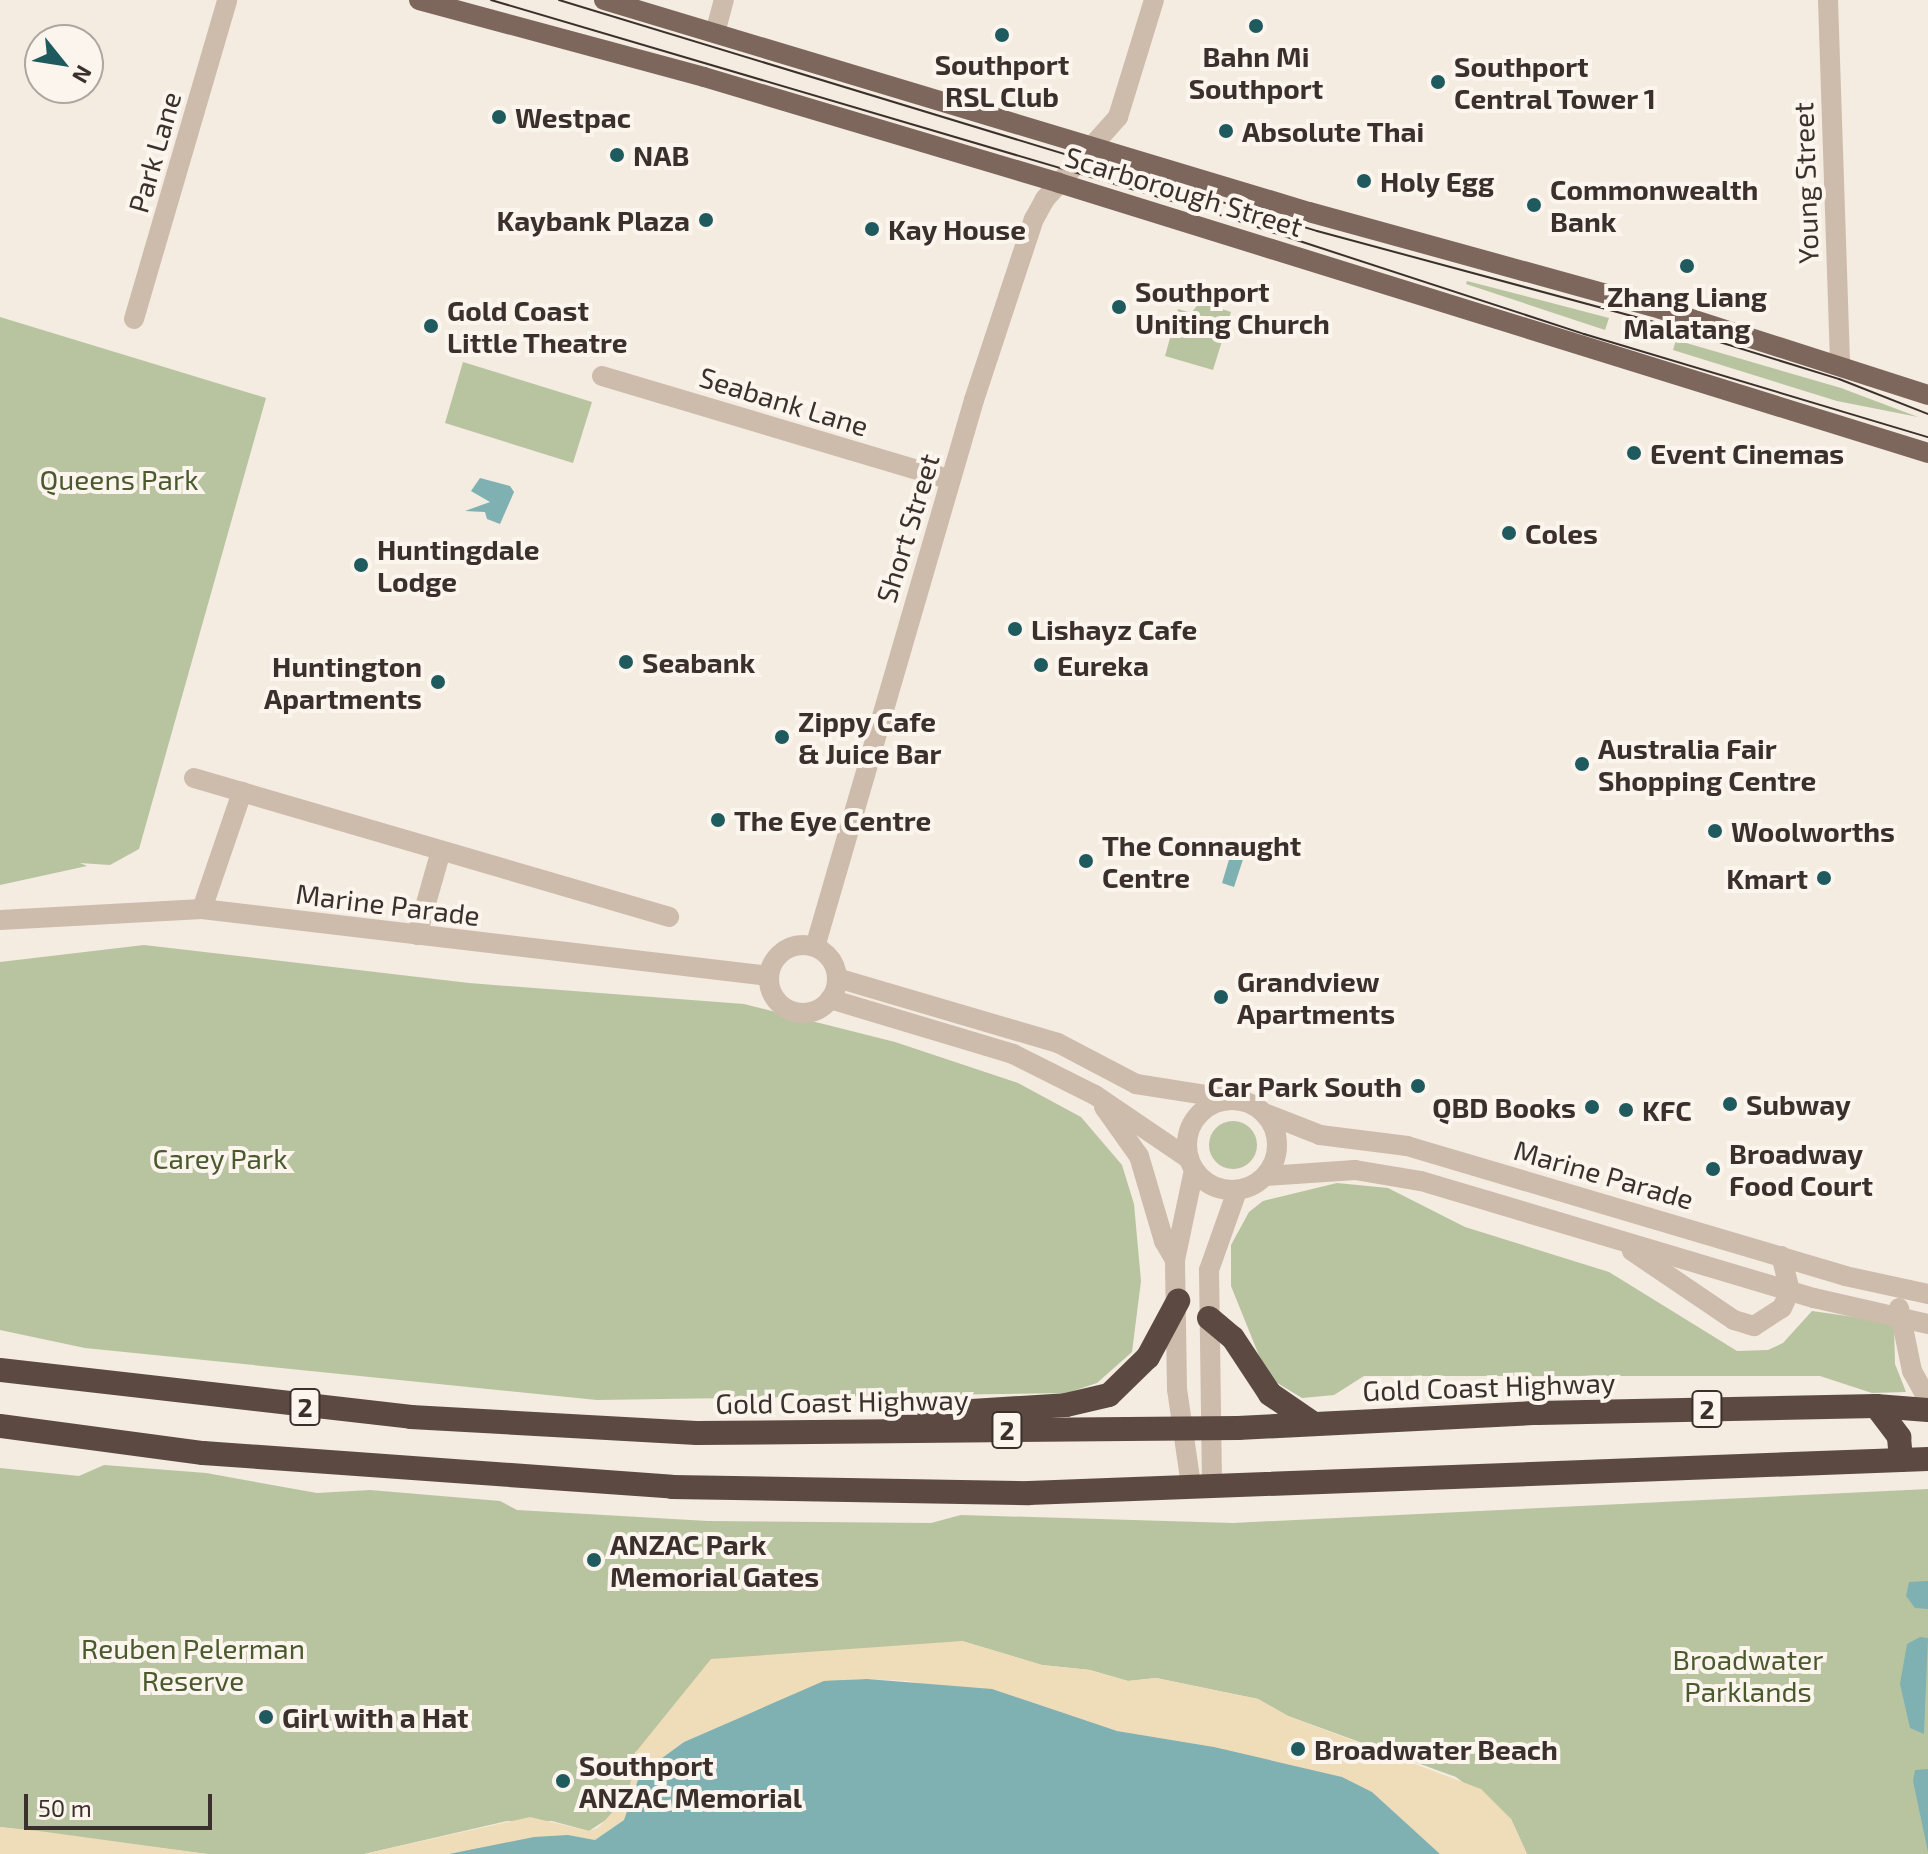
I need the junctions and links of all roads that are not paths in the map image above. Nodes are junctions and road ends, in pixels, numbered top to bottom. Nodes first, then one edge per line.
1 (227, 0) edge
2 (419, 0) edge
3 (604, 0) edge
4 (724, 0) edge
5 (1154, 0) edge
6 (1828, 0) edge
7 (715, 33) junction
8 (1094, 147) junction
9 (1059, 183) junction
10 (134, 319) dead end
11 (1840, 364) junction
12 (602, 376) dead end
13 (1928, 395) edge
14 (1928, 453) edge
15 (950, 480) junction
16 (194, 778) dead end
17 (242, 792) junction
18 (441, 851) junction
19 (202, 909) junction
20 (669, 917) dead end
21 (0, 920) edge
22 (417, 935) junction
23 (815, 947) junction
24 (769, 976) junction
25 (837, 978) junction
26 (830, 999) junction
27 (1095, 1095) junction
28 (1245, 1101) junction
29 (1264, 1113) junction
30 (1192, 1164) junction
31 (1266, 1176) junction
32 (1237, 1191) junction
33 (1616, 1239) junction
34 (1781, 1256) junction
35 (1175, 1260) junction
36 (1853, 1279) junction
37 (1790, 1291) junction
38 (1928, 1294) edge
39 (1178, 1301) junction
40 (1209, 1318) junction
41 (1903, 1318) junction
42 (1928, 1324) edge
43 (0, 1370) edge
44 (1928, 1400) edge
45 (1876, 1406) junction
46 (1928, 1410) edge
47 (1314, 1424) junction
48 (0, 1426) edge
49 (1181, 1428) junction
50 (1212, 1428) junction
51 (833, 1430) junction
52 (1928, 1459) edge
53 (1901, 1460) junction
54 (1201, 1485) junction

1 - 10 street, Park Lane
2 - 9 main road, Scarborough Street
3 - 7 main road, Scarborough Street
4 - 7 street
5 - 8 street, Short Street
6 - 11 street, Young Street
7 - 8 main road, Scarborough Street
8 - 9 street, Short Street
8 - 11 main road, Scarborough Street
9 - 14 main road, Scarborough Street
9 - 15 street, Short Street
11 - 13 main road, Scarborough Street
12 - 15 street, Seabank Lane
15 - 23 street, Short Street
16 - 17 street
17 - 18 street
17 - 19 street
18 - 20 street
18 - 22 street
19 - 21 street, Marine Parade
19 - 22 street, Marine Parade
22 - 24 street, Marine Parade
23 - 24 street
23 - 25 street
24 - 26 street
25 - 26 street
25 - 28 street
26 - 27 street
27 - 30 street
27 - 35 street
28 - 29 street
28 - 30 street
29 - 31 street
29 - 34 street, Marine Parade
30 - 32 street
30 - 35 street
31 - 32 street
31 - 33 street, Marine Parade
32 - 40 street
33 - 37 street, Marine Parade
33 - 37 street
34 - 36 street, Marine Parade
34 - 37 street
35 - 39 street
36 - 38 street, Marine Parade
36 - 41 street
37 - 41 street, Marine Parade
39 - 49 street
39 - 51 highway
40 - 47 highway
40 - 50 street
41 - 42 street, Marine Parade
41 - 44 street
43 - 51 highway, Gold Coast Highway / 2
45 - 46 highway, Gold Coast Highway / 2
45 - 47 highway, Gold Coast Highway / 2
45 - 53 highway
47 - 50 highway, Gold Coast Highway / 2
48 - 54 highway, 2
49 - 50 highway, Gold Coast Highway / 2
49 - 51 highway, Gold Coast Highway / 2
49 - 54 street
50 - 54 street
52 - 53 highway, 2
53 - 54 highway, 2

